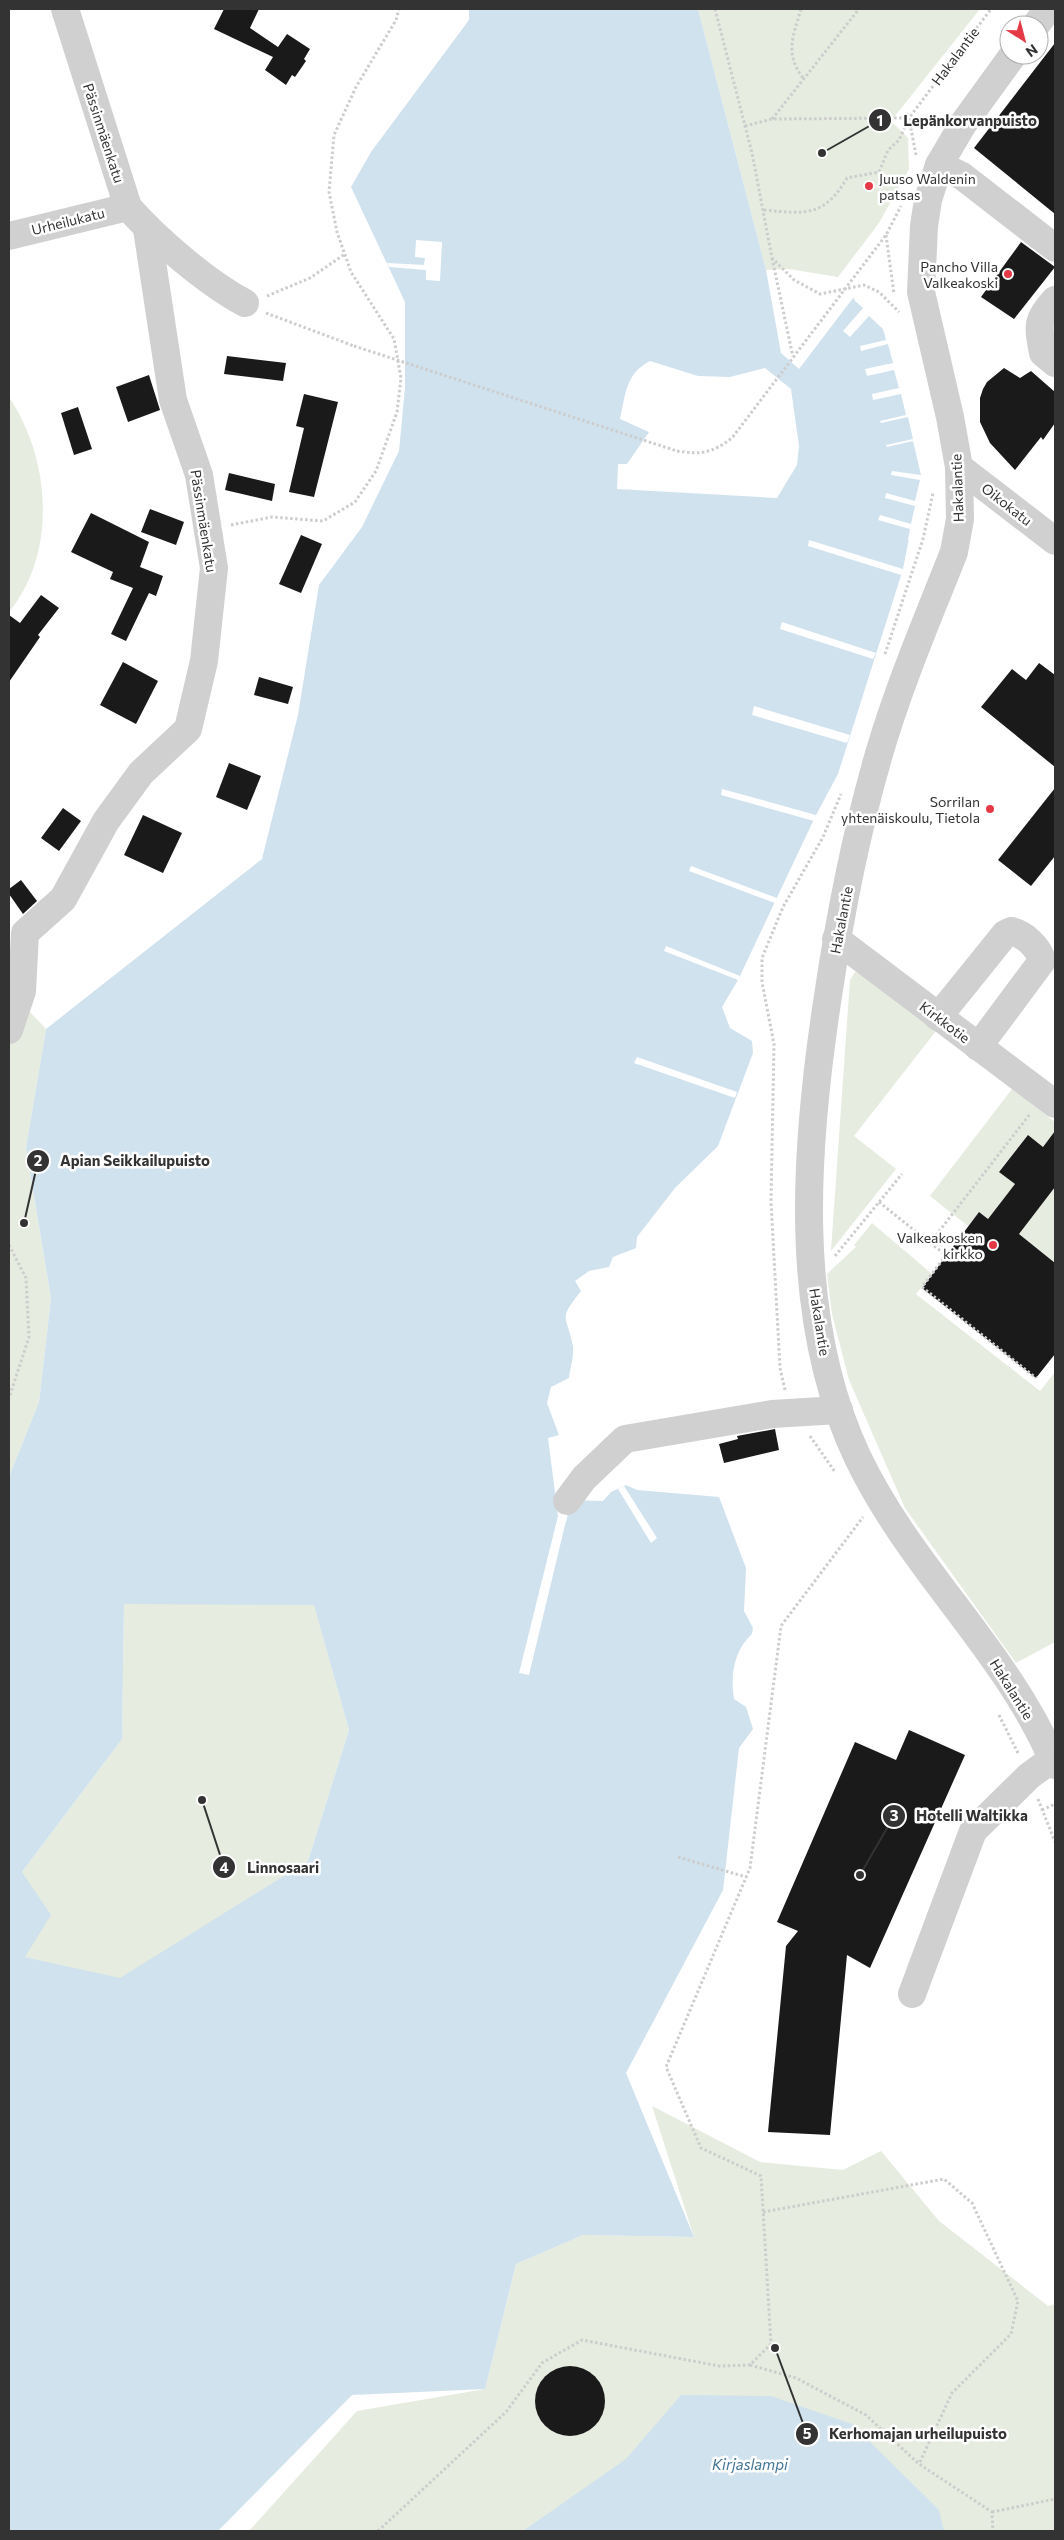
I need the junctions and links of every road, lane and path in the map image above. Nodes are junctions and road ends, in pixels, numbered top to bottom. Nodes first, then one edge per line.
1 (65, 9) edge
2 (399, 9) edge
3 (715, 9) edge
4 (801, 9) edge
5 (859, 9) edge
6 (991, 9) edge
7 (1006, 65) edge
8 (804, 79) junction
9 (909, 118) junction
10 (772, 119) junction
11 (745, 126) junction
12 (910, 130) dead end
13 (939, 165) junction
14 (128, 207) junction
15 (764, 210) junction
16 (147, 229) junction
17 (9, 236) edge
18 (1055, 248) edge
19 (345, 254) junction
20 (772, 258) junction
21 (844, 290) junction
22 (1055, 300) edge
23 (245, 303) junction
24 (899, 312) junction
25 (901, 322) dead end
26 (793, 357) junction
27 (1055, 363) edge
28 (959, 467) junction
29 (935, 484) dead end
30 (208, 530) junction
31 (1055, 541) edge
32 (882, 662) dead end
33 (843, 785) dead end
34 (836, 940) junction
35 (938, 1017) junction
36 (9, 1030) edge
37 (978, 1047) junction
38 (1050, 1100) edge
39 (902, 1174) dead end
40 (879, 1202) junction
41 (930, 1243) junction
42 (9, 1245) edge
43 (828, 1264) dead end
44 (1036, 1378) dead end
45 (9, 1398) edge
46 (839, 1410) junction
47 (792, 1413) junction
48 (837, 1474) dead end
49 (567, 1501) dead end
50 (870, 1522) dead end
51 (996, 1710) dead end
52 (1054, 1760) edge
53 (1029, 1776) junction
54 (1055, 1804) edge
55 (1042, 1810) junction
56 (1055, 1842) edge
57 (678, 1856) dead end
58 (746, 1877) junction
59 (912, 1994) dead end
60 (763, 2212) junction
61 (750, 2365) junction
62 (919, 2464) junction
63 (1055, 2499) edge
64 (992, 2512) junction
65 (378, 2531) edge
66 (993, 2531) edge

1 - 14 street, Pässinmäenkatu
2 - 19 path
3 - 11 path
4 - 8 path
5 - 8 path
6 - 9 path, Hakalantie
7 - 13 street, Hakalantie
8 - 10 path
9 - 10 path
9 - 12 path
9 - 15 path, Hakalantie
10 - 11 path
11 - 15 path
13 - 18 street
13 - 28 street, Hakalantie
14 - 16 street, Pässinmäenkatu
14 - 17 street, Urheilukatu
15 - 20 path
16 - 23 street
16 - 30 street, Pässinmäenkatu
19 - 23 path
19 - 30 path
20 - 21 path
20 - 26 path
21 - 24 path
21 - 24 path
21 - 26 path
22 - 27 street
23 - 26 path, bridge
24 - 25 path
28 - 31 street, Oikokatu
28 - 34 street, Hakalantie
29 - 32 path
30 - 36 street, Pässinmäenkatu
33 - 47 path
34 - 35 street, Kirkkotie
34 - 46 street, Hakalantie
35 - 37 street, Kirkkotie
35 - 37 street
37 - 38 street, Kirkkotie
38 - 41 path
39 - 40 path
40 - 41 path
40 - 43 path
41 - 44 path
42 - 45 path
46 - 47 street
46 - 52 street, Hakalantie
47 - 48 path
47 - 49 street
50 - 58 path
51 - 53 path
52 - 53 street
53 - 55 path
53 - 59 street
54 - 55 path
55 - 56 path
57 - 58 path
58 - 60 path
60 - 61 path
60 - 62 path
61 - 62 path
61 - 65 path
62 - 64 path
63 - 64 path
64 - 66 path

